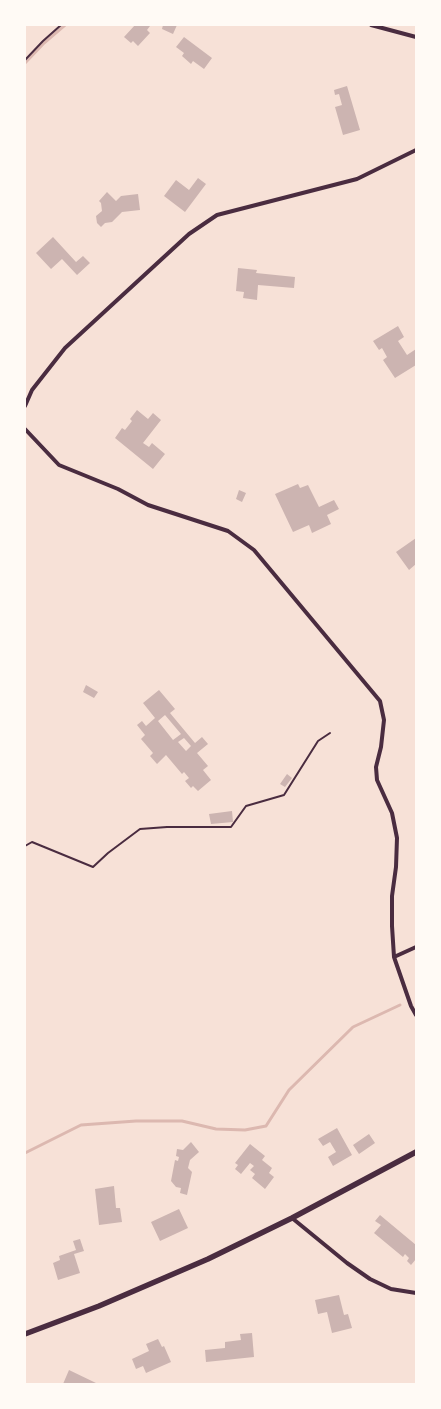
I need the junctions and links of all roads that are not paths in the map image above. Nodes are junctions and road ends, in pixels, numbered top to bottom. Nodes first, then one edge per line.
1 (371, 25) edge
2 (416, 37) edge
3 (416, 150) edge
4 (25, 406) edge
5 (25, 429) edge
6 (330, 733) dead end
7 (25, 846) edge
8 (416, 947) edge
9 (394, 957) junction
10 (416, 1015) edge
11 (416, 1152) edge
12 (292, 1218) junction
13 (416, 1293) edge
14 (25, 1334) edge

1 - 2 street
3 - 4 street
5 - 9 street
6 - 7 lane
8 - 9 street
9 - 10 street
11 - 12 street
12 - 13 street
12 - 14 street

